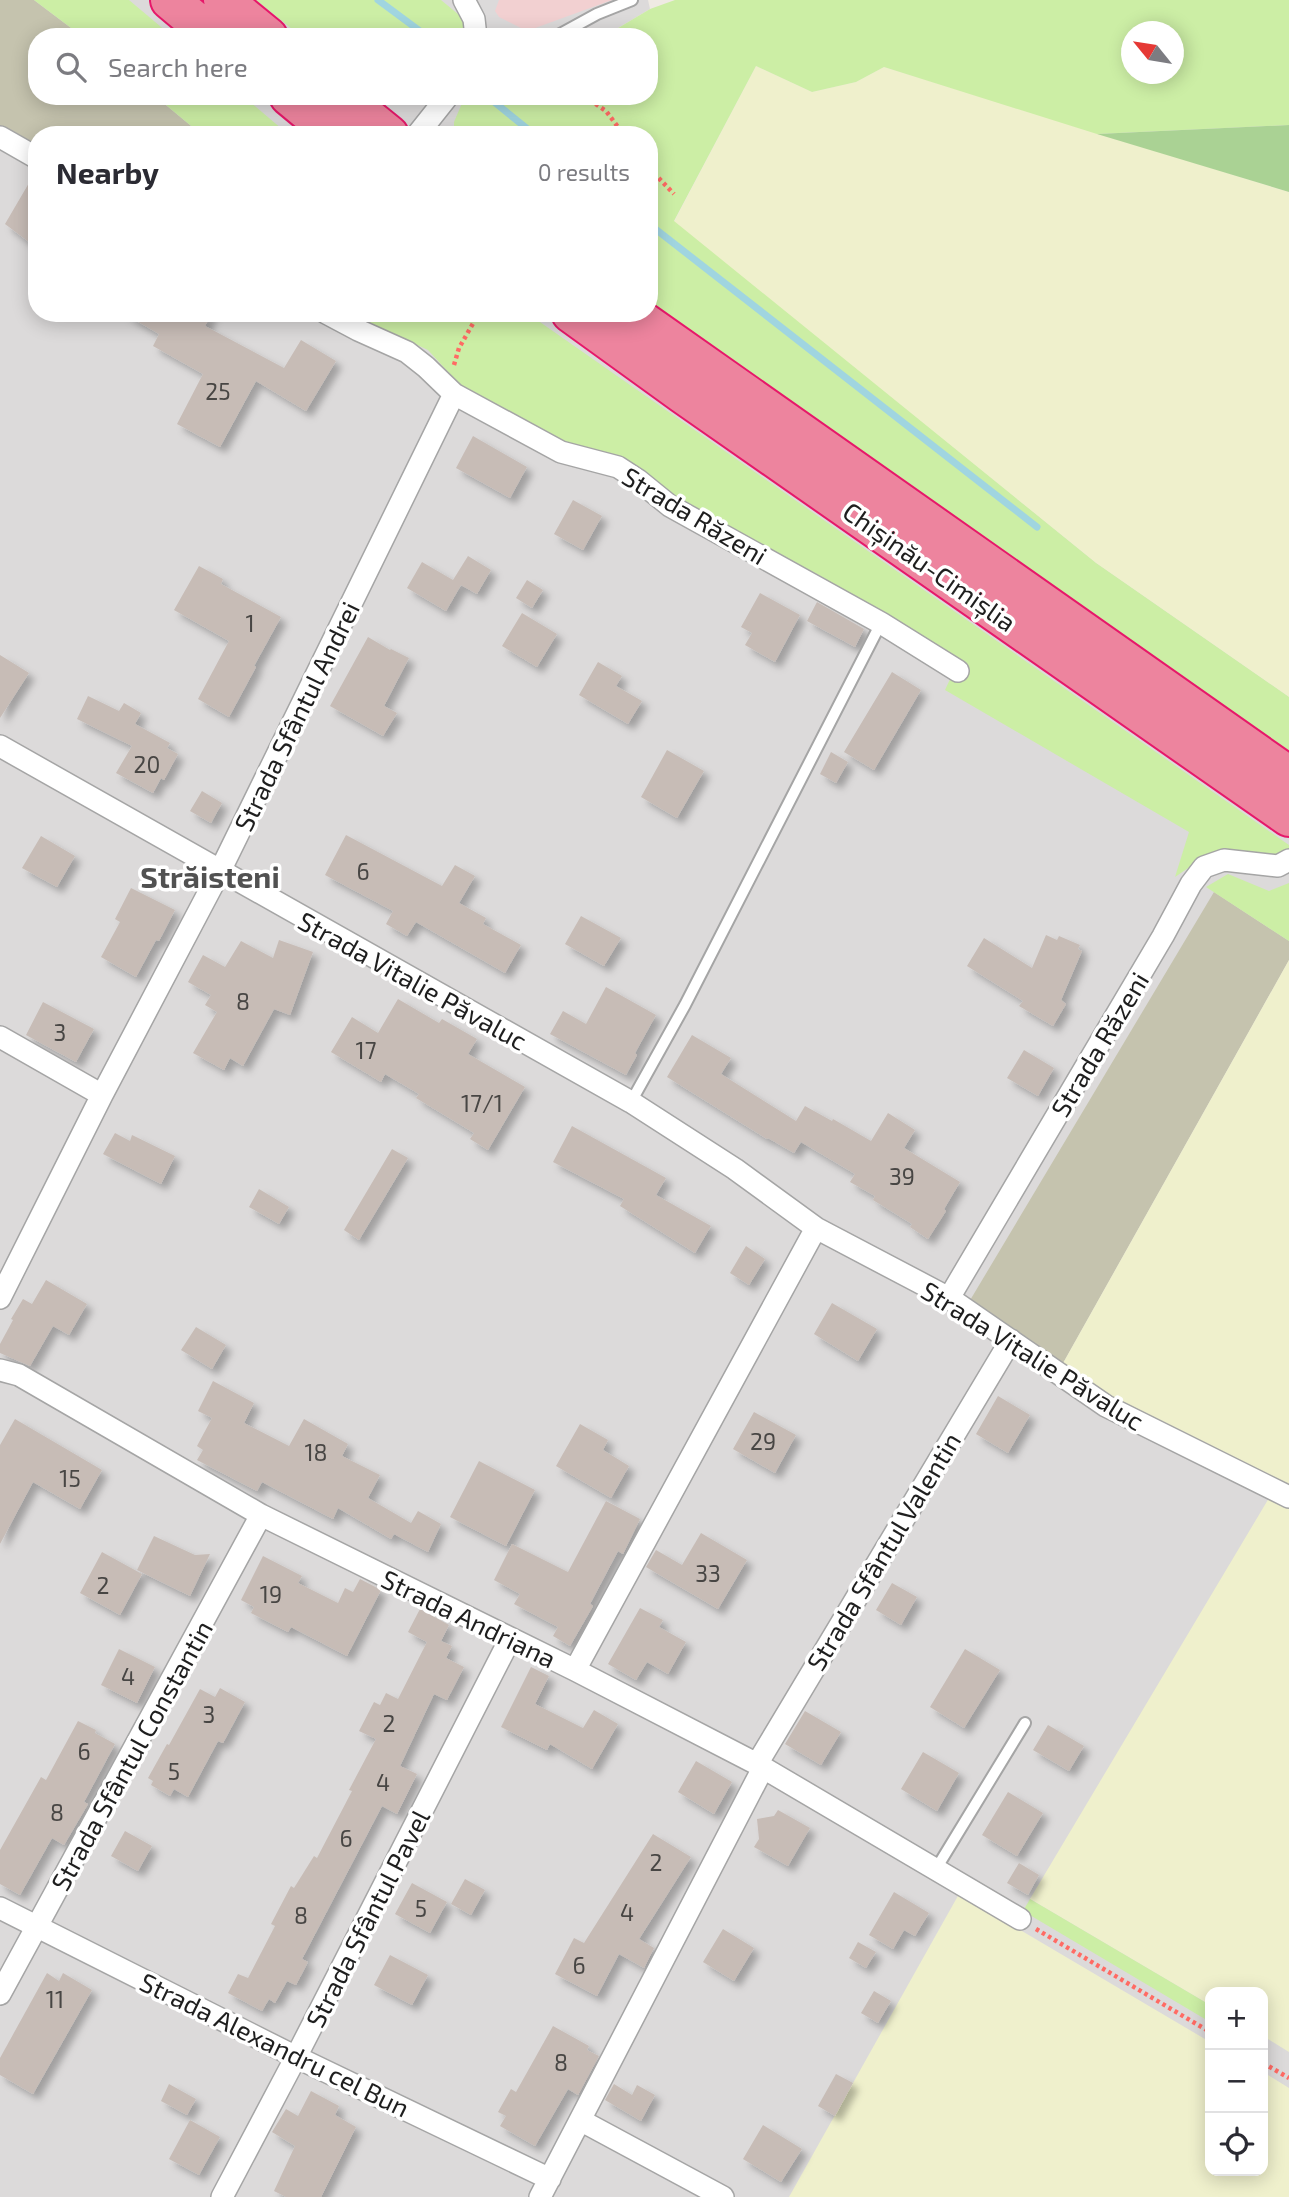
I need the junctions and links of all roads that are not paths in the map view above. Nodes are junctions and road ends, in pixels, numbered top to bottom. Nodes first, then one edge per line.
1 (170, 0) edge
2 (223, 0) edge
3 (464, 0) edge
4 (632, 0) edge
5 (203, 28) edge
6 (257, 28) edge
7 (475, 28) edge
8 (571, 28) edge
9 (300, 105) edge
10 (352, 105) edge
11 (441, 105) edge
12 (326, 126) edge
13 (378, 126) edge
14 (424, 126) edge
15 (0, 137) edge
16 (28, 153) edge
17 (343, 322) edge
18 (584, 322) edge
19 (644, 322) edge
20 (454, 394) junction
21 (881, 623) junction
22 (958, 671) dead end
23 (0, 746) edge
24 (1289, 776) edge
25 (1289, 817) edge
26 (1289, 860) edge
27 (220, 871) junction
28 (0, 1037) edge
29 (102, 1095) junction
30 (631, 1102) junction
31 (816, 1228) junction
32 (0, 1298) edge
33 (949, 1298) junction
34 (1011, 1340) junction
35 (0, 1370) edge
36 (1289, 1497) edge
37 (261, 1515) junction
38 (510, 1639) junction
39 (575, 1670) junction
40 (1025, 1723) dead end
41 (760, 1766) junction
42 (936, 1869) junction
43 (0, 1908) edge
44 (1020, 1919) road end
45 (38, 1926) junction
46 (0, 1994) edge
47 (296, 2057) junction
48 (580, 2120) junction
49 (545, 2188) edge
50 (222, 2197) edge
51 (723, 2197) edge

1 - 5 highway
2 - 6 highway
3 - 7 street
4 - 8 lane
9 - 12 highway
10 - 13 highway
11 - 14 street
15 - 16 street
17 - 20 street, Strada Răzeni
18 - 25 highway, Chișinău-Cimișlia
19 - 24 highway, Chișinău-Cimișlia
20 - 21 street, Strada Răzeni
20 - 27 street, Strada Sfântul Andrei
21 - 22 street, Strada Răzeni
21 - 30 lane
23 - 27 street, Strada Vitalie Păvaluc
26 - 33 street, Strada Răzeni
27 - 29 street, Strada Sfântul Andrei
27 - 30 street, Strada Vitalie Păvaluc
28 - 29 street
29 - 32 street, Strada Sfântul Andrei
30 - 31 street, Strada Vitalie Păvaluc
31 - 33 street, Strada Vitalie Păvaluc
31 - 39 street
33 - 34 street, Strada Vitalie Păvaluc
34 - 36 street, Strada Vitalie Păvaluc
34 - 41 street, Strada Sfântul Valentin
35 - 37 street, Strada Andriana
37 - 38 street, Strada Andriana
37 - 45 street, Strada Sfântul Constantin
38 - 39 street, Strada Andriana
38 - 47 street, Strada Sfântul Pavel
39 - 41 street, Strada Andriana
40 - 42 lane
41 - 42 street, Strada Andriana
41 - 48 street, Strada Sfântul Valentin
42 - 44 street, Strada Andriana
43 - 45 street, Strada Alexandru cel Bun
45 - 46 street, Strada Sfântul Constantin
45 - 47 street, Strada Alexandru cel Bun
47 - 49 street, Strada Alexandru cel Bun
47 - 50 street, Strada Sfântul Pavel
48 - 49 street, Strada Sfântul Valentin
48 - 51 street

